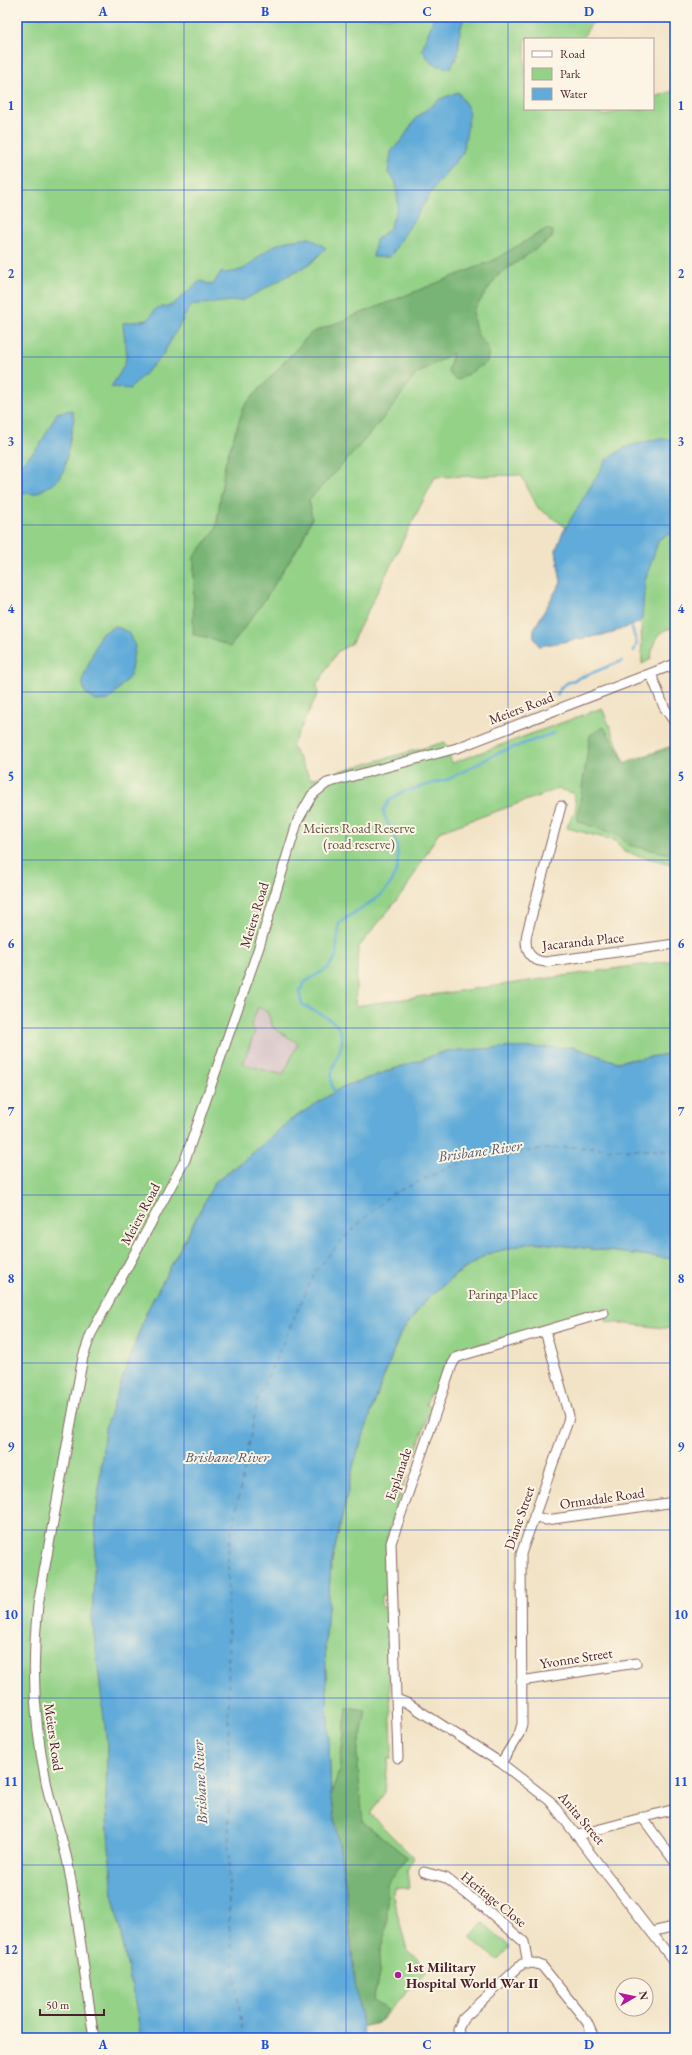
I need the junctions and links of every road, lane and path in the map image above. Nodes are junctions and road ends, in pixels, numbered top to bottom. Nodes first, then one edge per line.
1 (675, 664) edge
2 (651, 674) junction
3 (675, 723) edge
4 (561, 806) dead end
5 (675, 944) edge
6 (604, 1313) dead end
7 (545, 1332) junction
8 (675, 1502) edge
9 (534, 1516) junction
10 (636, 1663) dead end
11 (520, 1681) junction
12 (396, 1700) junction
13 (398, 1758) dead end
14 (500, 1763) junction
15 (675, 1809) edge
16 (642, 1817) junction
17 (578, 1835) junction
18 (675, 1862) edge
19 (424, 1872) dead end
20 (675, 1926) edge
21 (652, 1932) junction
22 (675, 1963) edge
23 (528, 1964) junction
24 (94, 2038) edge
25 (460, 2038) edge
26 (594, 2038) edge

1 - 2 street, Meiers Road
2 - 3 street
2 - 24 street, Meiers Road
4 - 5 street, Jacaranda Place
6 - 7 street, Esplanade
7 - 9 street, Diane Street
7 - 12 street, Esplanade
8 - 9 street, Ormadale Road
9 - 11 street, Diane Street
10 - 11 street, Yvonne Street
11 - 14 street, Diane Street
12 - 13 street, Esplanade
12 - 14 street, Anita Street
14 - 17 street, Anita Street
15 - 16 street
16 - 17 street
16 - 18 street
17 - 21 street, Anita Street
19 - 23 street, Heritage Close
20 - 21 street
21 - 22 street, Anita Street
23 - 25 street
23 - 26 street

